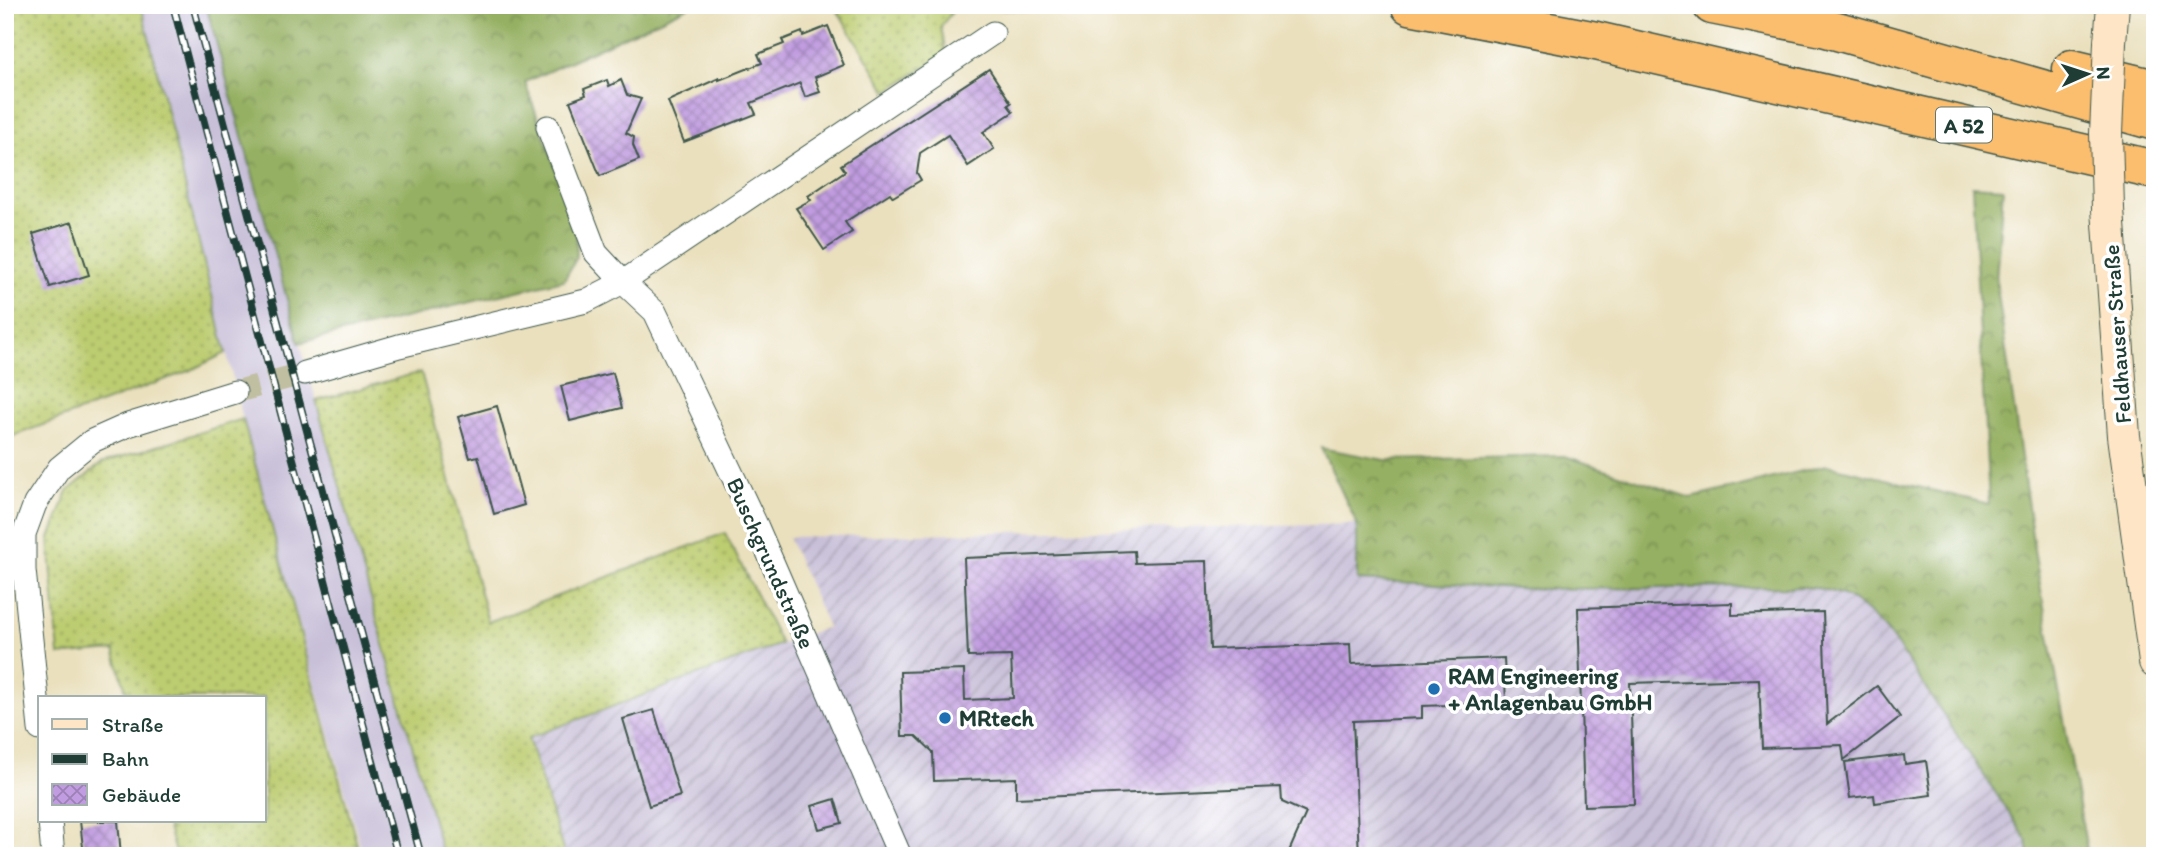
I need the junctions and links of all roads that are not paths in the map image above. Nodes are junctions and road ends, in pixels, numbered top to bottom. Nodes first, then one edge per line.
1 (1410, 5) edge
2 (1712, 5) edge
3 (2113, 5) edge
4 (1824, 27) junction
5 (993, 33) dead end
6 (2155, 89) edge
7 (2155, 121) edge
8 (548, 127) dead end
9 (2155, 170) edge
10 (623, 282) junction
11 (305, 373) tunnel mouth
12 (235, 392) tunnel mouth
13 (2155, 662) edge
14 (38, 709) edge
15 (50, 822) edge
16 (53, 856) edge
17 (900, 856) edge

1 - 9 highway, A 52
2 - 4 highway, A 52
3 - 13 main road, Feldhauser Straße, bridge
4 - 6 highway
4 - 7 highway, A 52
5 - 10 street
8 - 10 street, Buschgrundstraße
10 - 11 street
10 - 17 street, Buschgrundstraße
12 - 14 street
15 - 16 street

